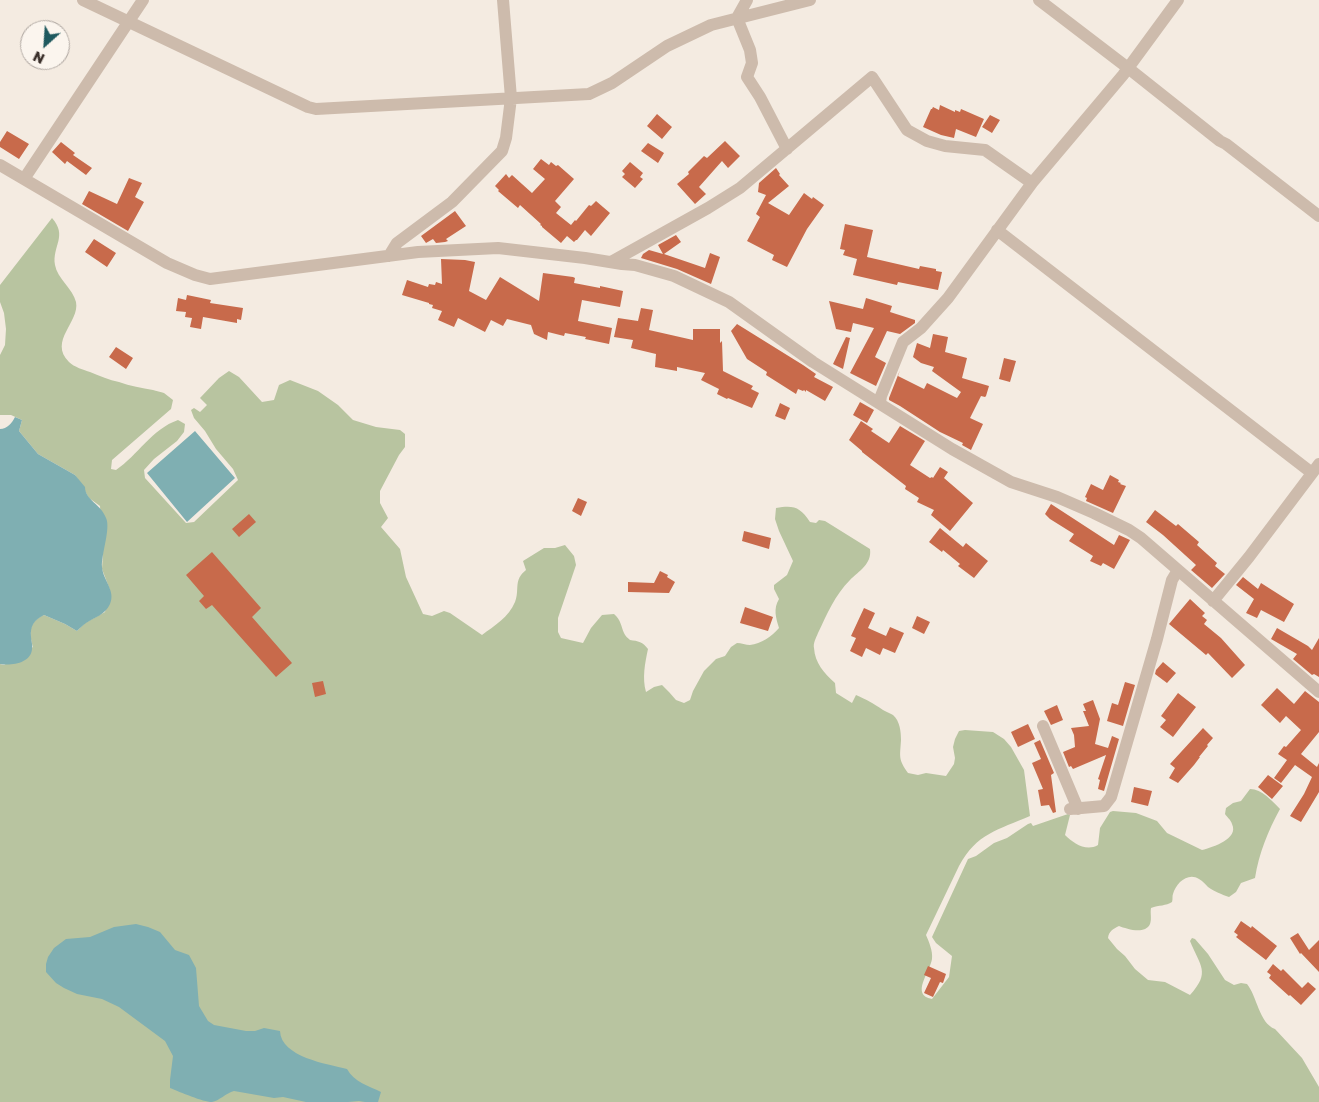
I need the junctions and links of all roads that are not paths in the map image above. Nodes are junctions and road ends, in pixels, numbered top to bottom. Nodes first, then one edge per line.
1 (83, 0) edge
2 (143, 0) edge
3 (503, 0) edge
4 (747, 0) edge
5 (810, 0) edge
6 (1039, 0) edge
7 (1178, 0) edge
8 (737, 18) junction
9 (129, 22) junction
10 (1128, 68) junction
11 (511, 98) junction
12 (787, 149) junction
13 (0, 165) edge
14 (24, 179) junction
15 (1032, 183) junction
16 (1319, 216) edge
17 (997, 230) junction
18 (389, 256) junction
19 (611, 262) junction
20 (880, 403) junction
21 (1316, 468) edge
22 (1178, 570) junction
23 (1213, 601) junction
24 (1319, 692) edge
25 (1043, 726) dead end

1 - 9 street
2 - 9 street
3 - 11 street
4 - 8 street
5 - 8 street
6 - 10 street
7 - 10 street
8 - 11 street
8 - 12 street
9 - 11 street
9 - 14 street
10 - 15 street
10 - 16 street
11 - 18 street
12 - 15 street
12 - 19 street
13 - 14 street
14 - 18 street
15 - 17 street
17 - 20 street
17 - 21 street
18 - 19 street
19 - 20 street
20 - 22 street
21 - 23 street
22 - 23 street
22 - 25 street
23 - 24 street

